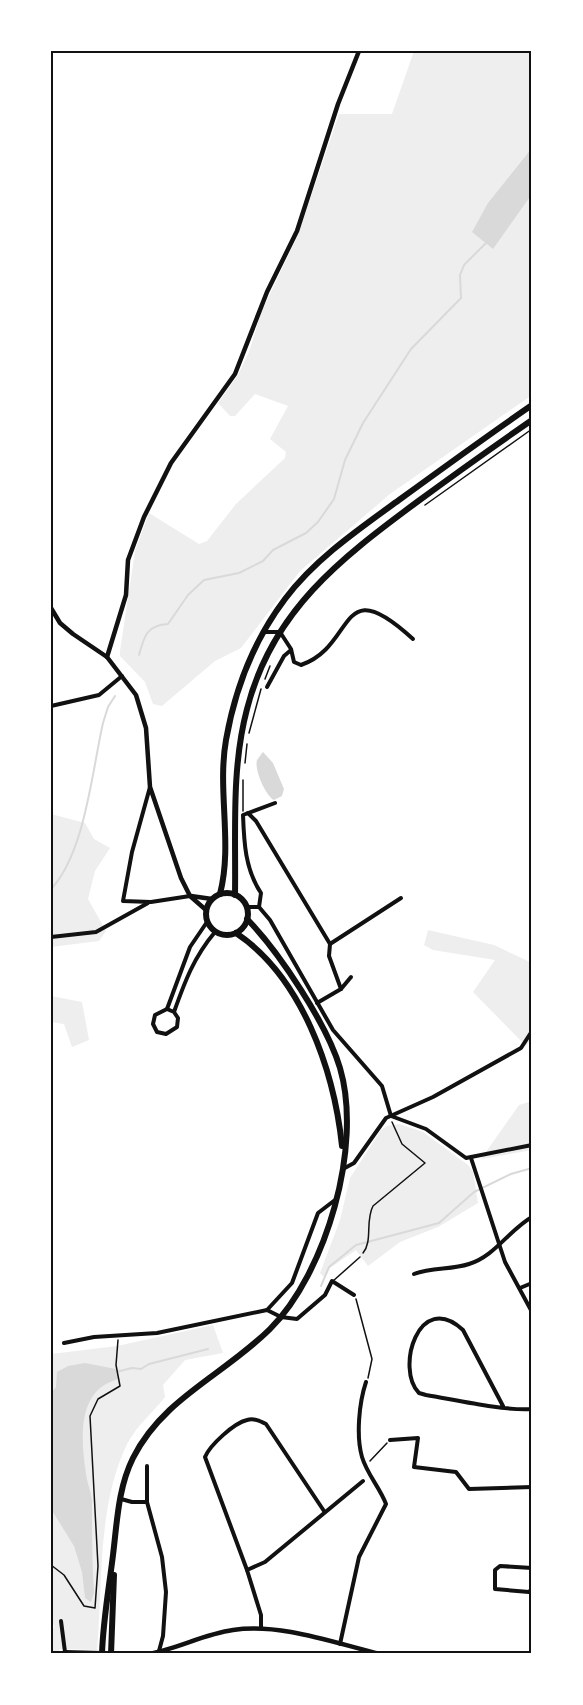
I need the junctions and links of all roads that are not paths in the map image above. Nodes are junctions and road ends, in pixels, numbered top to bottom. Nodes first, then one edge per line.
1 (359, 51) edge
2 (532, 405) edge
3 (532, 420) edge
4 (51, 608) edge
5 (280, 632) junction
6 (263, 633) junction
7 (413, 639) dead end
8 (291, 649) junction
9 (107, 657) junction
10 (122, 675) junction
11 (267, 687) dead end
12 (51, 706) edge
13 (150, 787) junction
14 (275, 803) dead end
15 (246, 814) junction
16 (220, 894) junction
17 (236, 895) junction
18 (190, 896) junction
19 (401, 898) dead end
20 (212, 899) junction
21 (151, 902) junction
22 (247, 907) junction
23 (259, 907) junction
24 (206, 910) junction
25 (247, 919) junction
26 (207, 922) junction
27 (215, 932) junction
28 (236, 933) junction
29 (51, 937) edge
30 (330, 944) junction
31 (351, 977) dead end
32 (341, 989) junction
33 (317, 1003) junction
34 (166, 1009) junction
35 (174, 1012) junction
36 (532, 1031) edge
37 (391, 1116) junction
38 (532, 1145) edge
39 (343, 1158) junction
40 (471, 1158) junction
41 (343, 1169) junction
42 (335, 1200) junction
43 (532, 1216) edge
44 (499, 1246) junction
45 (360, 1257) road end
46 (414, 1274) dead end
47 (332, 1281) junction
48 (532, 1283) edge
49 (520, 1288) junction
50 (354, 1295) road end
51 (267, 1310) junction
52 (532, 1312) edge
53 (281, 1317) junction
54 (64, 1343) dead end
55 (366, 1382) road end
56 (503, 1406) junction
57 (532, 1408) edge
58 (390, 1440) road end
59 (147, 1466) dead end
60 (363, 1481) dead end
61 (532, 1487) edge
62 (120, 1498) junction
63 (147, 1502) junction
64 (324, 1511) junction
65 (116, 1533) junction
66 (532, 1568) edge
67 (247, 1570) junction
68 (532, 1588) edge
69 (61, 1622) dead end
70 (261, 1629) junction
71 (340, 1645) junction
72 (159, 1651) junction
73 (65, 1653) edge
74 (102, 1654) edge
75 (111, 1654) edge
76 (148, 1654) edge
77 (380, 1654) edge

1 - 9 street
2 - 6 main road
3 - 5 main road
4 - 9 street
5 - 6 street
5 - 8 street
5 - 17 main road
6 - 16 main road
7 - 8 street
8 - 11 street
9 - 10 street
10 - 12 street
10 - 13 street
13 - 18 street
13 - 21 street
14 - 15 street
15 - 23 street
15 - 30 street
16 - 17 main road
16 - 20 main road
17 - 22 main road
18 - 20 street
18 - 21 street
18 - 24 street
19 - 30 street
20 - 24 main road
21 - 29 street
22 - 23 street
22 - 25 main road
23 - 33 street
24 - 26 main road
25 - 28 main road
25 - 39 main road
26 - 27 main road
26 - 34 street
27 - 28 main road
27 - 35 street
28 - 39 main road
30 - 32 street
31 - 32 street
32 - 33 street
33 - 37 street
34 - 35 street
34 - 35 street
36 - 37 street
37 - 40 street
37 - 41 street
38 - 40 street
39 - 41 main road
40 - 44 street
41 - 42 main road
42 - 51 street
42 - 53 main road
43 - 44 street
44 - 46 street
44 - 49 street
45 - 47 lane
47 - 50 street
47 - 53 street
48 - 49 street
49 - 52 street
51 - 53 street
51 - 54 street
53 - 62 main road
55 - 71 street
56 - 56 street
56 - 57 street
58 - 61 street
59 - 63 street
60 - 64 street
62 - 63 street
62 - 65 main road
63 - 72 street
64 - 67 street
64 - 67 street
65 - 74 main road
65 - 75 main road
66 - 68 street
67 - 70 street
69 - 73 street
70 - 71 street
70 - 72 street
71 - 77 street
72 - 76 street
73 - 74 street
74 - 75 street

